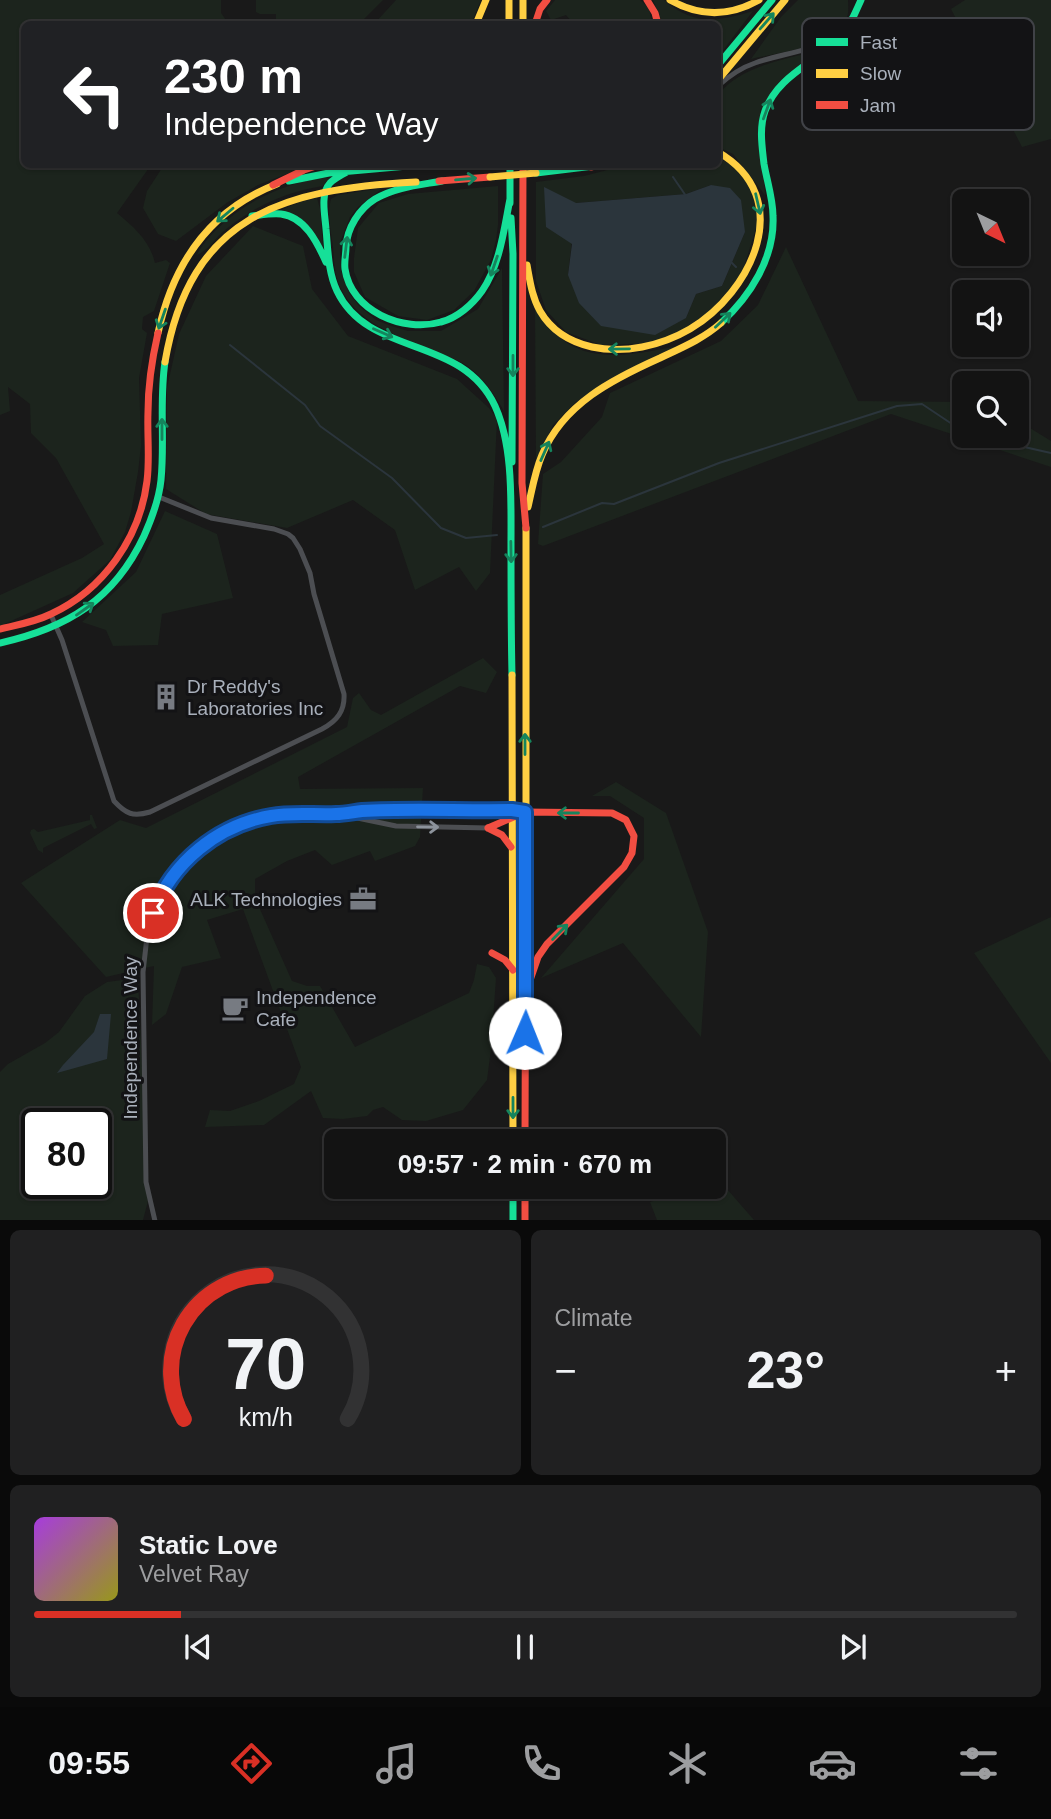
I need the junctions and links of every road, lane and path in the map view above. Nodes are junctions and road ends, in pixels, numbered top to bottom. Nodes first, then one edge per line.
1 (486, 0) edge
2 (509, 0) edge
3 (523, 0) edge
4 (547, 0) edge
5 (647, 0) edge
6 (670, 0) edge
7 (759, 0) edge
8 (772, 0) edge
9 (785, 0) edge
10 (854, 0) edge
11 (861, 0) edge
12 (852, 18) edge
13 (853, 18) edge
14 (477, 21) edge
15 (509, 21) edge
16 (523, 21) edge
17 (537, 21) edge
18 (657, 21) edge
19 (802, 49) edge
20 (721, 61) edge
21 (802, 67) edge
22 (721, 76) edge
23 (721, 84) edge
24 (721, 154) edge
25 (310, 168) edge
26 (383, 168) edge
27 (510, 168) edge
28 (523, 168) edge
29 (574, 168) edge
30 (348, 171) junction
31 (442, 181) junction
32 (273, 185) junction
33 (326, 191) junction
34 (510, 200) junction
35 (252, 216) junction
36 (524, 253) junction
37 (330, 270) junction
38 (510, 483) junction
39 (159, 497) junction
40 (526, 517) junction
41 (51, 615) junction
42 (56, 627) junction
43 (0, 629) edge
44 (0, 643) edge
45 (525, 812) junction
46 (337, 814) junction
47 (512, 814) junction
48 (488, 828) junction
49 (512, 850) junction
50 (513, 936) junction
51 (513, 970) junction
52 (526, 990) junction
53 (513, 1129) edge
54 (525, 1129) edge
55 (513, 1199) edge
56 (525, 1199) edge
57 (155, 1220) edge
58 (513, 1220) edge
59 (525, 1220) edge

1 - 14 main road
2 - 15 main road
3 - 16 main road
4 - 17 main road
5 - 18 main road
6 - 7 main road
8 - 20 main road
22 -> 9 main road
10 - 12 street
11 - 13 main road
19 - 23 street
40 -> 21 main road
24 -> 36 main road
25 - 32 main road
26 - 30 main road
27 - 34 main road
28 - 36 main road
31 -> 29 main road, bridge
30 - 32 main road
30 - 33 main road
31 - 33 main road
34 -> 31 main road
32 -> 41 main road
33 - 35 main road
33 - 37 main road
34 -> 38 main road
35 - 37 main road
39 -> 35 main road
36 - 40 main road
37 -> 38 main road
38 -> 47 main road
42 -> 39 main road
39 - 42 street
45 -> 40 main road
41 - 42 street
41 - 43 main road
42 - 44 main road
45 - 47 main road
45 - 52 main road
52 -> 45 main road
46 - 47 street, Independence Way
46 -> 48 street, Independence Way
46 - 57 street, Independence Way
47 - 48 main road
47 - 49 main road
48 - 49 main road
49 - 50 main road
50 - 51 main road
50 - 51 main road
51 -> 53 main road
52 - 54 main road
55 - 58 main road
56 - 59 main road

